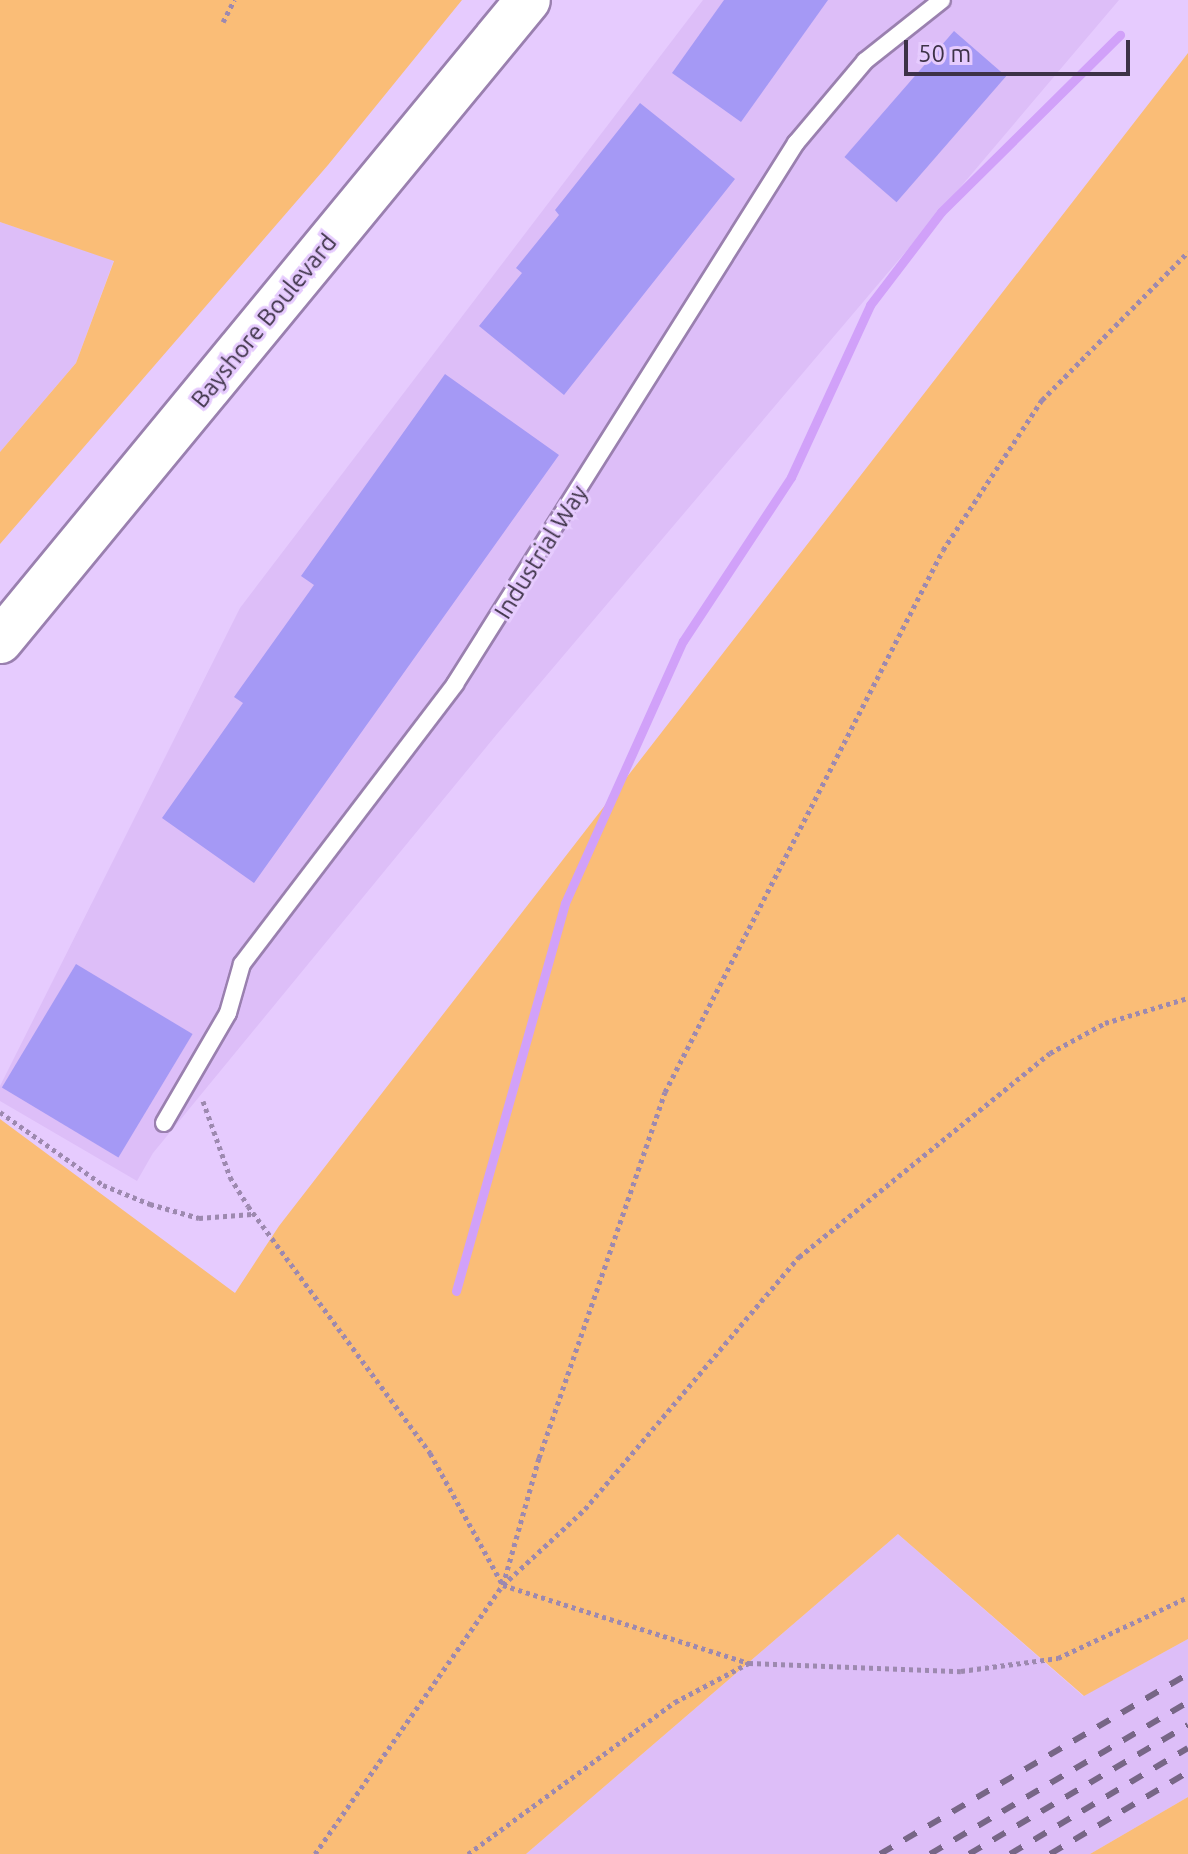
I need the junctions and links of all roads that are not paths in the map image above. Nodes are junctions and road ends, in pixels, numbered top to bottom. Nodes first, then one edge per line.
1 (528, 0) edge
2 (942, 0) edge
3 (0, 641) edge
4 (164, 1123) dead end

1 - 3 main road, Bayshore Boulevard
2 - 4 lane, Industrial Way

